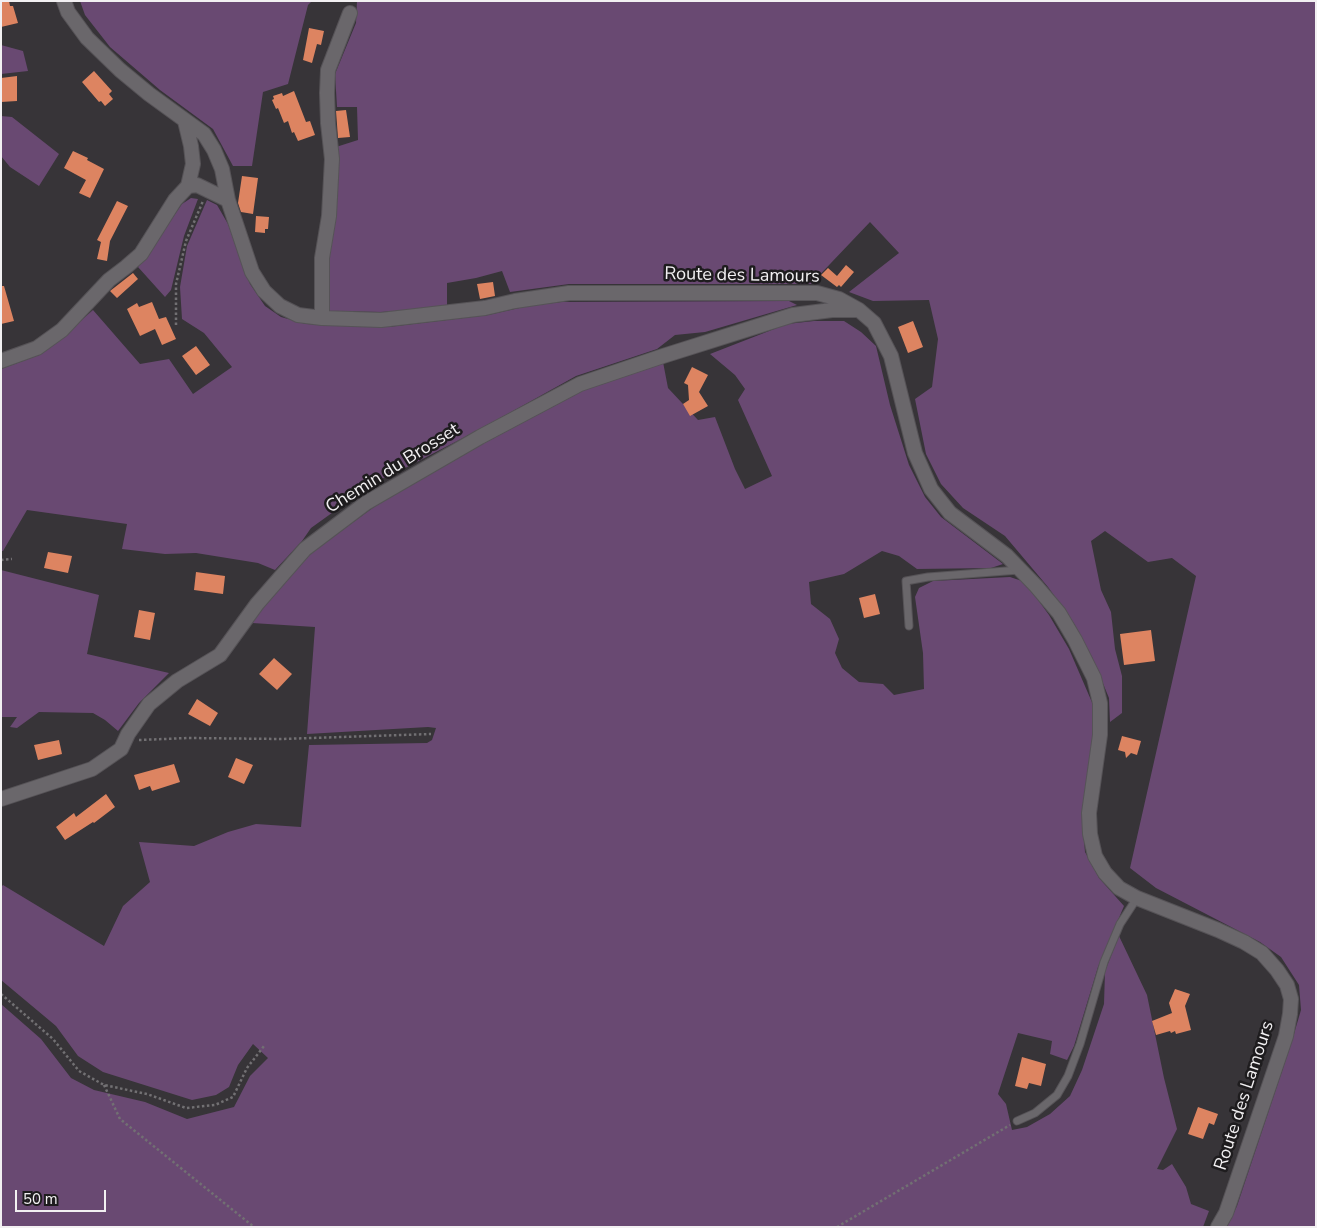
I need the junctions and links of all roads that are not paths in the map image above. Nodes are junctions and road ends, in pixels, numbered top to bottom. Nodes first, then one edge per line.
1 (64, 1) edge
2 (350, 13) dead end
3 (185, 121) junction
4 (188, 186) junction
5 (228, 200) junction
6 (859, 310) junction
7 (322, 318) junction
8 (1, 361) edge
9 (1020, 570) junction
10 (909, 626) dead end
11 (1, 799) edge
12 (1137, 898) junction
13 (1017, 1121) road end
14 (1218, 1227) edge

1 - 3 street, Route des Lamours
2 - 7 street
3 - 4 street
3 - 5 street, Route des Lamours
4 - 5 street
4 - 8 street
5 - 7 street, Route des Lamours
6 - 7 street, Route des Lamours
6 - 9 street, Route des Lamours
6 - 11 street, Chemin du Brosset
9 - 10 lane
9 - 12 street, Route des Lamours
12 - 13 lane
12 - 14 street, Route des Lamours

